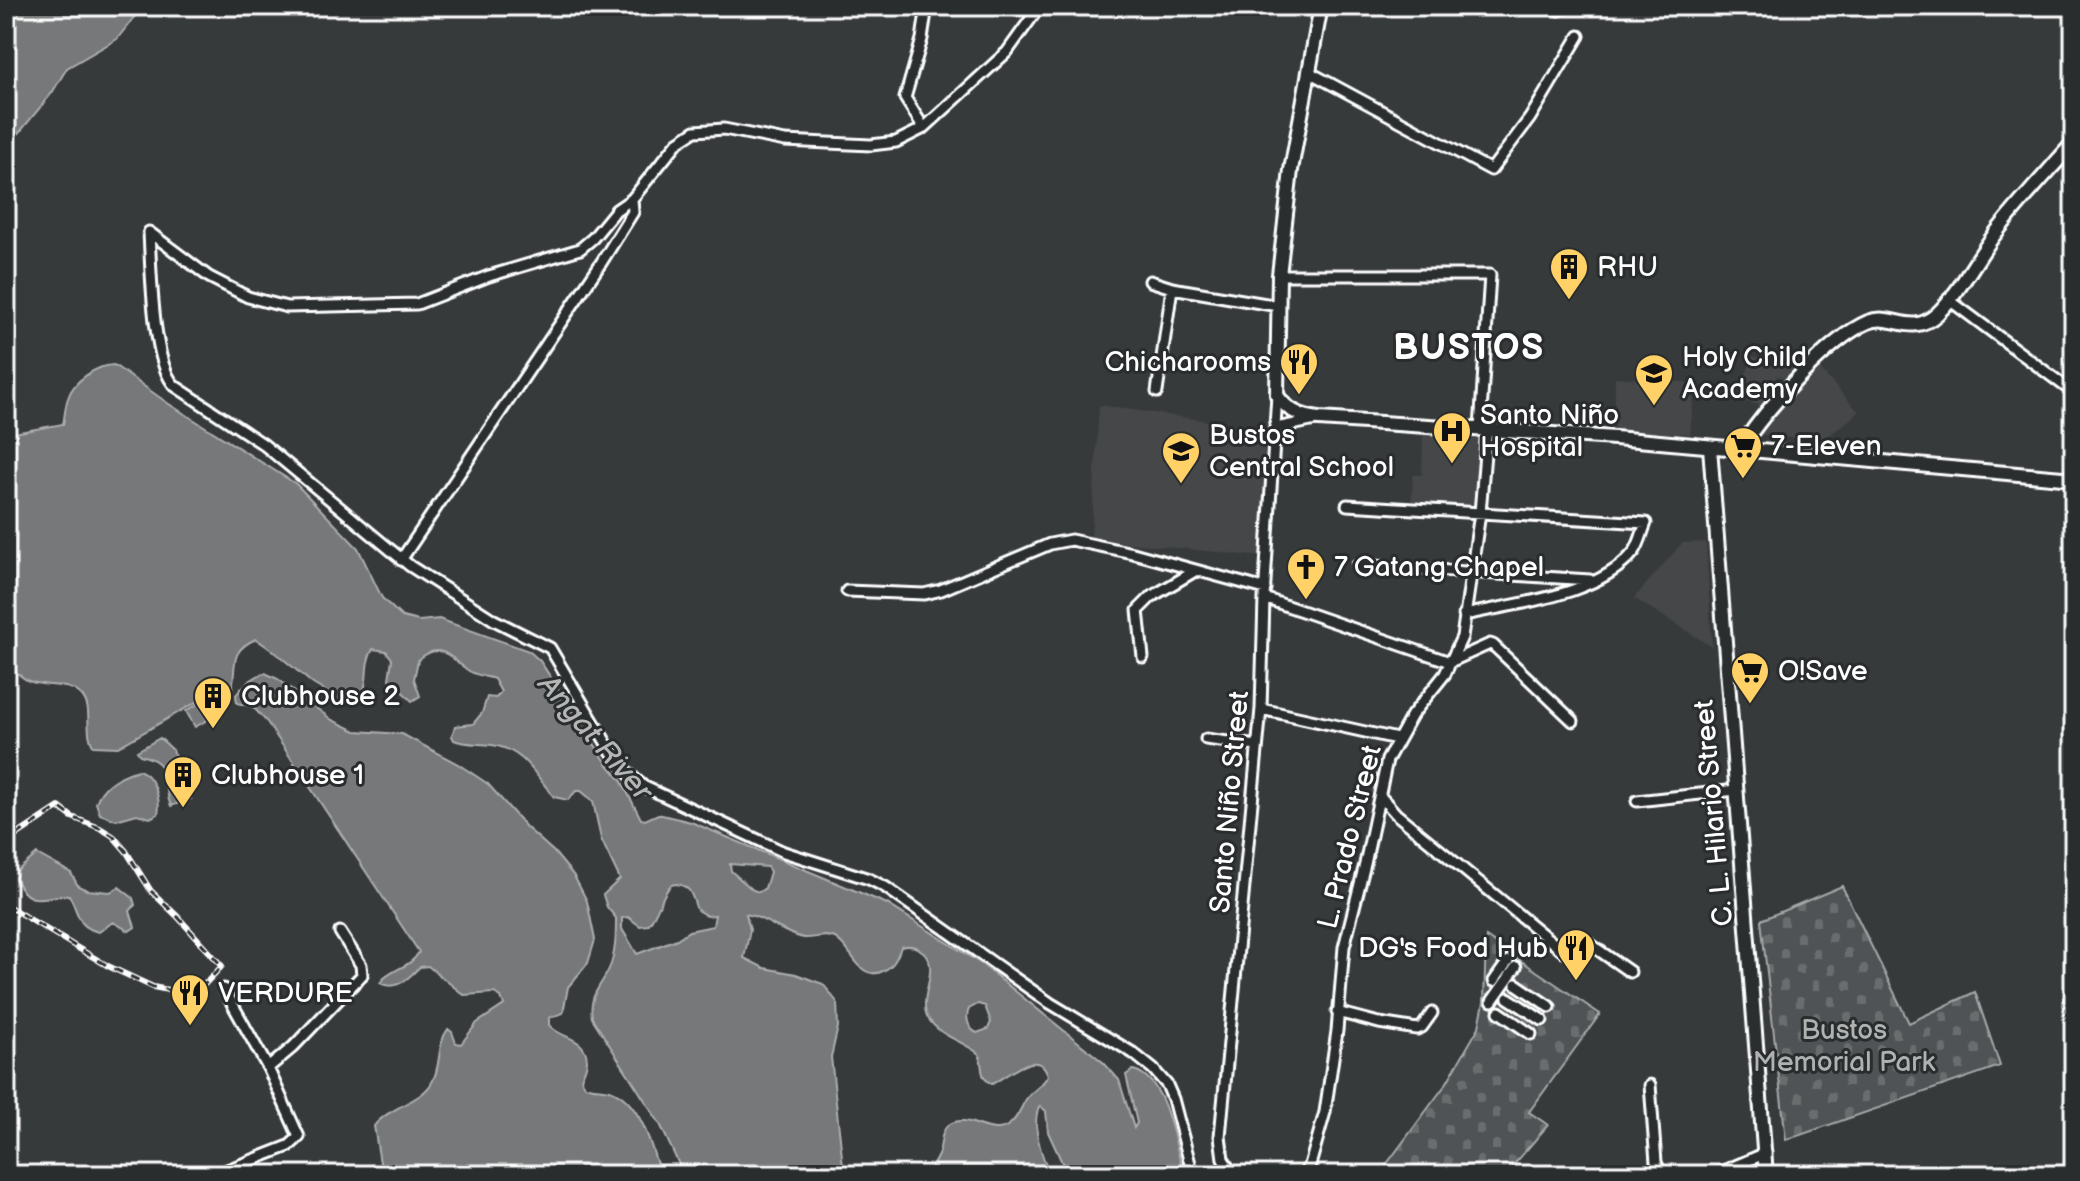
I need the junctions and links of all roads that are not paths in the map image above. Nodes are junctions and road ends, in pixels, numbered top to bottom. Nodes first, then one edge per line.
1 (927, 6) edge
2 (1040, 6) edge
3 (1321, 6) edge
4 (1548, 6) edge
5 (1570, 6) edge
6 (1579, 36) dead end
7 (1309, 72) junction
8 (924, 128) junction
9 (2074, 142) edge
10 (632, 199) junction
11 (1279, 275) junction
12 (1150, 281) dead end
13 (1172, 288) junction
14 (1948, 299) junction
15 (1278, 306) junction
16 (1157, 392) dead end
17 (2074, 393) edge
18 (1277, 395) junction
19 (1319, 419) junction
20 (1276, 428) junction
21 (1484, 429) junction
22 (1710, 447) junction
23 (1740, 450) junction
24 (2074, 479) edge
25 (1347, 505) dead end
26 (1480, 513) junction
27 (401, 560) junction
28 (1358, 565) dead end
29 (1195, 571) junction
30 (1473, 574) junction
31 (1595, 581) junction
32 (847, 591) dead end
33 (1264, 593) junction
34 (1464, 615) junction
35 (1143, 657) dead end
36 (1450, 662) junction
37 (1261, 709) junction
38 (1573, 721) dead end
39 (1206, 739) dead end
40 (1397, 739) junction
41 (1257, 746) junction
42 (1736, 790) junction
43 (1381, 797) junction
44 (1637, 801) dead end
45 (340, 932) dead end
46 (1630, 972) dead end
47 (1494, 981) dead end
48 (1516, 984) dead end
49 (224, 989) dead end
50 (1508, 998) dead end
51 (1492, 1001) dead end
52 (1550, 1007) dead end
53 (1337, 1012) junction
54 (1499, 1012) dead end
55 (1432, 1013) dead end
56 (1542, 1020) dead end
57 (1531, 1034) dead end
58 (268, 1068) junction
59 (1650, 1085) dead end
60 (1766, 1153) junction
61 (214, 1175) edge
62 (1193, 1175) edge
63 (1233, 1175) edge
64 (1303, 1175) edge
65 (1661, 1175) edge
66 (1714, 1175) edge
67 (1766, 1175) edge

1 - 8 street
2 - 8 street
3 - 7 main road
4 - 5 street
6 - 7 street
7 - 11 main road
8 - 10 street
9 - 14 main road
10 - 27 street
10 - 27 street
11 - 15 main road
11 - 21 street, L. Prado Street
12 - 13 street
13 - 15 street
13 - 16 street
14 - 17 street
14 - 23 main road
15 - 18 main road
18 - 19 main road
18 - 20 street, Santo Niño Street
19 - 20 street
19 - 21 main road
20 - 33 street, Santo Niño Street
21 - 22 main road
21 - 26 street, L. Prado Street
22 - 23 main road
22 - 42 main road, C. L. Hilario Street
23 - 24 main road
25 - 26 street
26 - 30 street, L. Prado Street
26 - 31 street
27 - 62 street
28 - 30 street
29 - 32 street
29 - 33 street
29 - 35 street
30 - 31 street
30 - 34 street, L. Prado Street
31 - 34 street
33 - 36 street
33 - 37 street, Santo Niño Street
34 - 36 street, L. Prado Street
36 - 38 street
36 - 40 street, L. Prado Street
37 - 40 street
37 - 41 street, Santo Niño Street
39 - 41 street
40 - 43 street, L. Prado Street
41 - 63 street, Santo Niño Street
42 - 44 street
42 - 60 main road, C. L. Hilario Street
43 - 46 street
43 - 53 street, L. Prado Street
45 - 58 street
47 - 51 street
48 - 52 street
49 - 58 street
50 - 56 street
53 - 55 street
53 - 64 street, L. Prado Street
54 - 57 street
58 - 61 street
59 - 65 street
60 - 66 street
60 - 67 main road, C. L. Hilario Street

